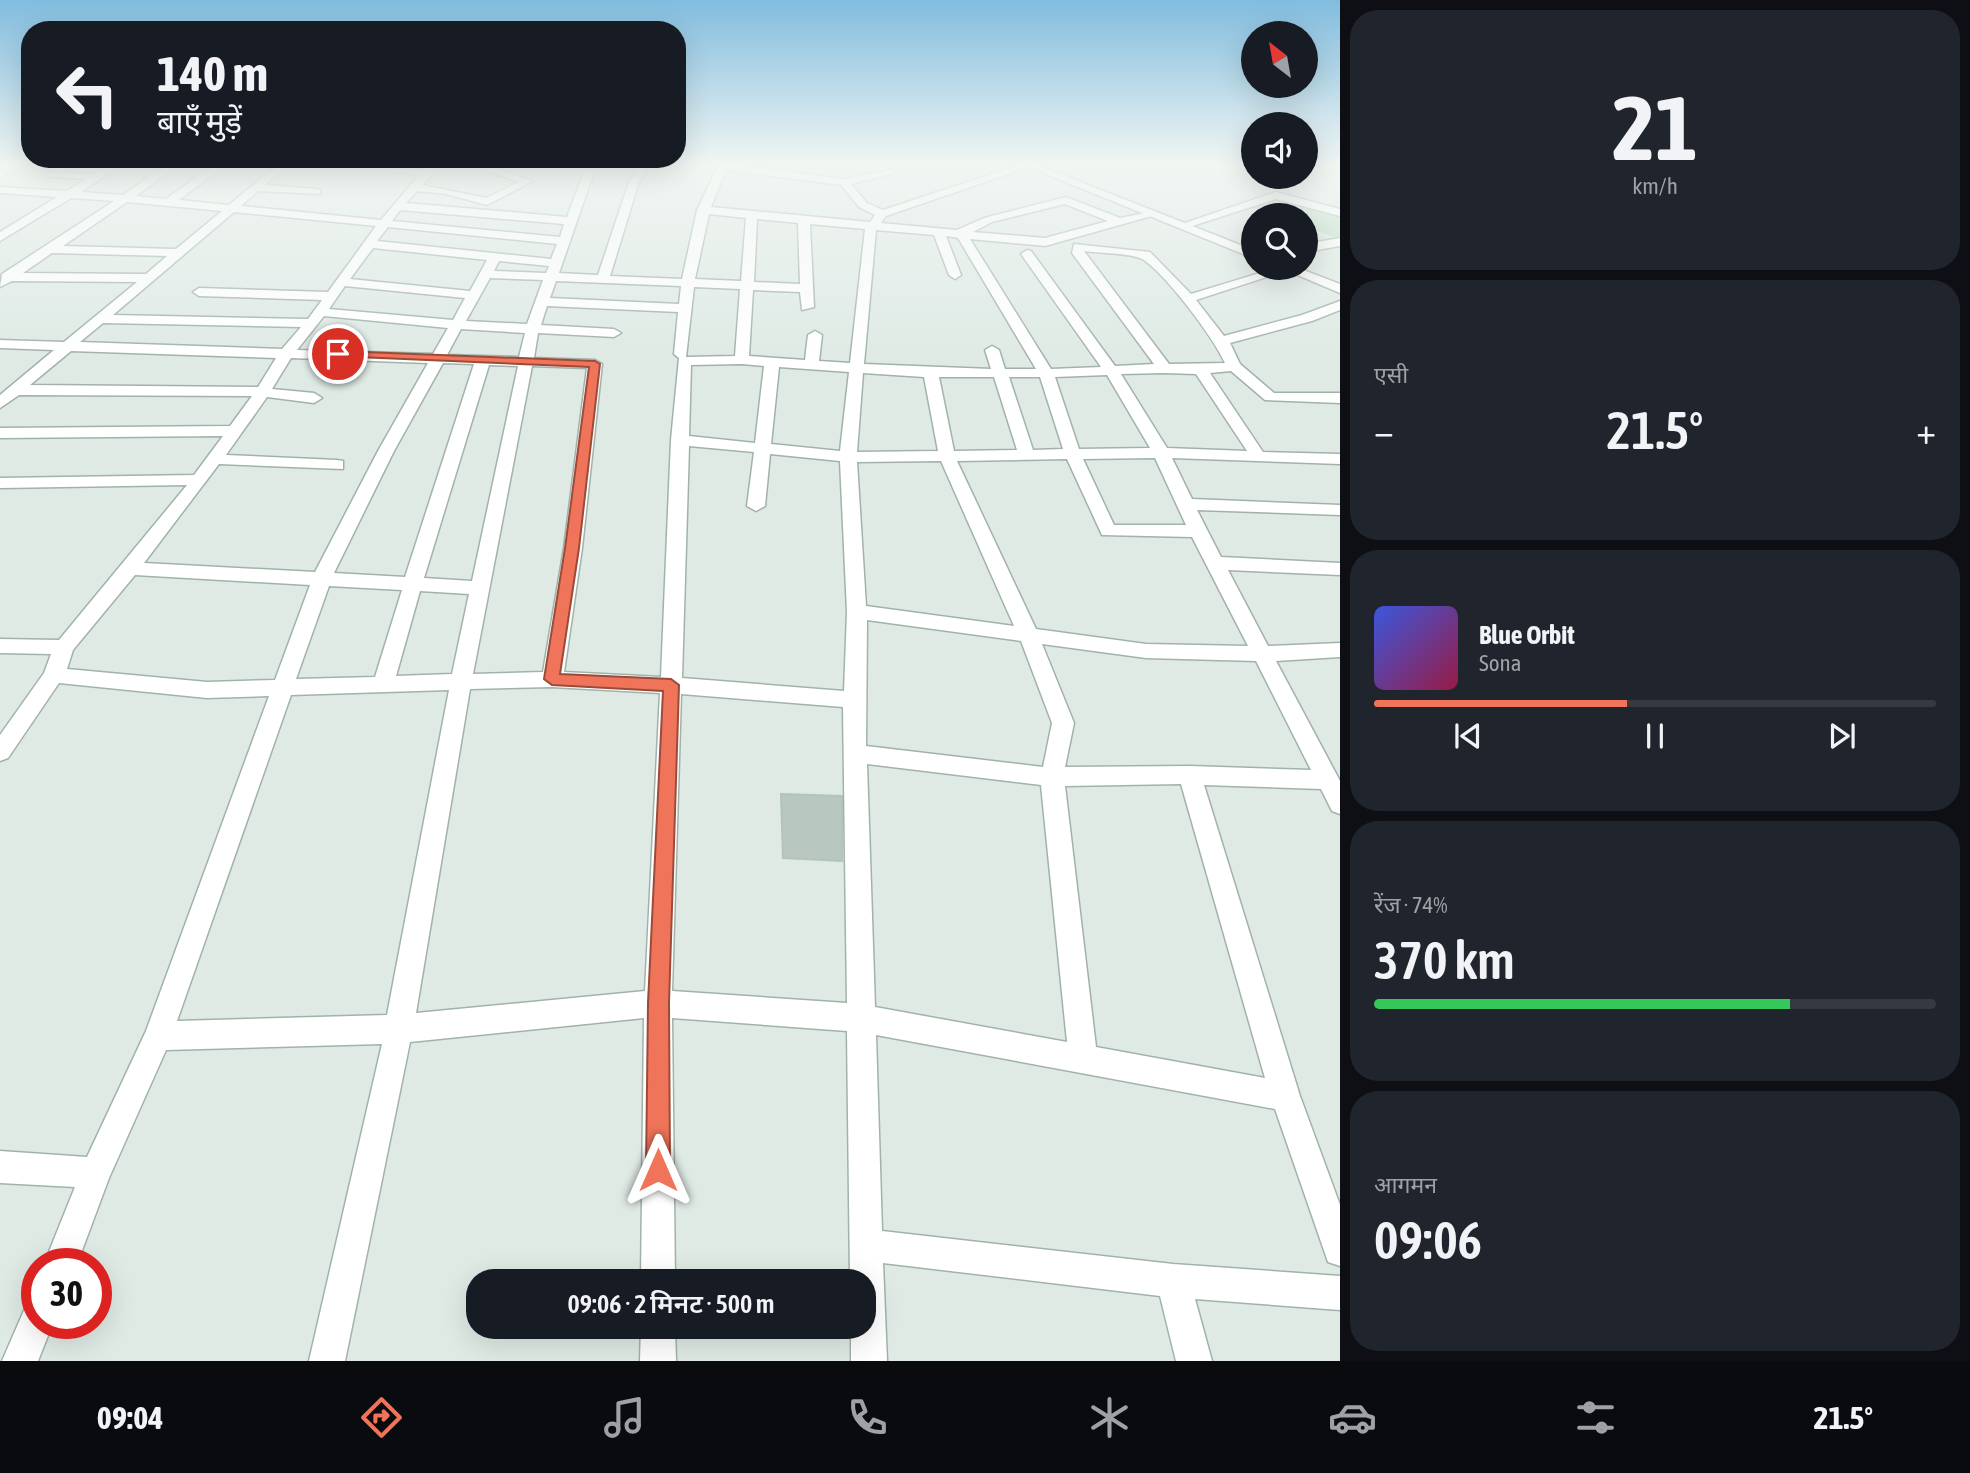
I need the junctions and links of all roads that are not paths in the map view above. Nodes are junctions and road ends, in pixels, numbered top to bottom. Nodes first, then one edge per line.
1 (76, 230) edge
2 (206, 230) edge
3 (381, 230) edge
4 (537, 230) edge
5 (557, 230) edge
6 (619, 230) edge
7 (699, 230) edge
8 (751, 230) edge
9 (804, 230) edge
10 (870, 230) edge
11 (938, 230) joint
12 (968, 230) edge
13 (1093, 230) edge
14 (1191, 230) edge
15 (567, 231) junction
16 (961, 233) junction
17 (1318, 236) edge
18 (1338, 242) edge
19 (370, 244) junction
20 (1318, 246) edge
21 (47, 248) junction
22 (1241, 249) edge
23 (177, 253) junction
24 (1027, 254) dead end
25 (495, 257) junction
26 (553, 270) junction
27 (486, 274) junction
28 (955, 275) dead end
29 (148, 278) junction
30 (603, 278) junction
31 (2, 279) edge
32 (1318, 279) edge
33 (1252, 280) edge
34 (342, 282) junction
35 (687, 283) junction
36 (746, 286) junction
37 (1338, 287) edge
38 (806, 288) junction
39 (199, 292) dead end
40 (474, 295) junction
41 (332, 296) junction
42 (1188, 298) junction
43 (542, 302) junction
44 (1340, 305) edge
45 (807, 307) dead end
46 (685, 308) junction
47 (317, 318) junction
48 (101, 319) junction
49 (457, 325) junction
50 (532, 330) junction
51 (614, 333) dead end
52 (815, 335) dead end
53 (1222, 341) junction
54 (0, 344) edge
55 (68, 347) junction
56 (992, 350) dead end
57 (287, 352) junction
58 (681, 354) dead end
59 (440, 359) junction
60 (483, 360) junction
61 (742, 360) junction
62 (772, 362) junction
63 (526, 363) junction
64 (811, 366) junction
65 (1163, 366) junction
66 (1234, 366) junction
67 (857, 369) junction
68 (1201, 370) junction
69 (1002, 372) junction
70 (931, 373) junction
71 (1046, 373) junction
72 (1111, 373) junction
73 (0, 390) edge
74 (17, 390) junction
75 (262, 392) junction
76 (314, 398) dead end
77 (1340, 398) edge
78 (0, 403) edge
79 (234, 431) junction
80 (0, 433) edge
81 (679, 440) junction
82 (762, 448) junction
83 (1161, 453) junction
84 (1256, 453) dead end
85 (1073, 454) junction
86 (1027, 455) junction
87 (947, 456) junction
88 (848, 457) junction
89 (214, 459) junction
90 (1340, 459) edge
91 (337, 465) dead end
92 (199, 480) junction
93 (0, 483) edge
94 (1183, 504) junction
95 (756, 506) dead end
96 (1340, 510) edge
97 (1197, 531) junction
98 (1215, 563) junction
99 (129, 568) junction
100 (1340, 569) edge
101 (322, 578) junction
102 (415, 584) junction
103 (480, 588) junction
104 (857, 612) junction
105 (1028, 634) junction
106 (0, 646) edge
107 (64, 647) junction
108 (1340, 650) edge
109 (1260, 654) junction
110 (54, 675) junction
111 (552, 679) junction
112 (461, 681) junction
113 (383, 684) junction
114 (671, 685) junction
115 (283, 688) junction
116 (854, 700) junction
117 (0, 752) edge
118 (856, 754) junction
119 (1190, 775) junction
120 (1052, 777) junction
121 (1327, 780) junction
122 (1340, 804) edge
123 (658, 1003) junction
124 (861, 1017) junction
125 (399, 1029) junction
126 (158, 1036) junction
127 (1083, 1057) junction
128 (1285, 1096) junction
129 (0, 1167) edge
130 (96, 1173) junction
131 (866, 1245) junction
132 (66, 1248) edge
133 (1340, 1250) edge
134 (658, 1269) edge
135 (1173, 1281) junction
136 (1340, 1293) edge
137 (29, 1339) edge
138 (658, 1339) edge
139 (20, 1361) edge
140 (327, 1361) edge
141 (658, 1361) edge
142 (869, 1361) edge
143 (1194, 1361) edge

1 - 21 street
2 - 23 street
3 - 19 street
4 - 15 street
5 - 15 street
6 - 30 street
7 - 35 street
8 - 36 street
9 - 38 street
10 - 67 street
11 - 16 street
11 - 28 street
12 - 16 street
13 - 16 street
14 - 22 street
15 - 26 street
16 - 71 street
17 - 18 street
18 - 20 street
19 - 25 street
19 - 34 street
21 - 23 street
21 - 31 street
23 - 29 street
24 - 72 street
25 - 26 street
25 - 27 street
26 - 27 street
26 - 30 street
26 - 43 street
27 - 40 street
29 - 31 street
29 - 48 street
30 - 35 street
32 - 37 street
33 - 42 street
34 - 40 street
34 - 41 street
35 - 36 street
35 - 46 street
36 - 38 street
36 - 61 street
38 - 45 street
39 - 41 street
40 - 49 street
41 - 47 street
42 - 53 street
42 - 65 street
43 - 46 street
43 - 50 street
44 - 53 street
46 - 58 street
47 - 48 street
47 - 49 street
47 - 57 street
48 - 55 street
49 - 50 street
49 - 59 street
50 - 51 street
50 - 63 street
52 - 64 street
53 - 66 street
54 - 55 street
55 - 57 street
55 - 74 street
56 - 69 street
57 - 59 street
57 - 75 street
59 - 60 street
59 - 101 street
60 - 63 street
60 - 102 street
61 - 62 street
61 - 81 street
62 - 64 street
62 - 82 street
63 - 103 street
63 - 111 street
64 - 67 street
65 - 68 street
65 - 72 street
66 - 68 street
66 - 77 street
67 - 70 street
67 - 88 street
68 - 84 street
69 - 70 street
69 - 71 street
69 - 86 street
70 - 87 street
71 - 72 street
71 - 85 street
72 - 83 street
73 - 74 street
74 - 75 street
74 - 78 street
75 - 76 street
75 - 79 street
79 - 80 street
79 - 89 street
81 - 82 street
81 - 114 street
82 - 88 street
82 - 95 street
83 - 85 street
83 - 90 street
83 - 94 street
85 - 86 street
85 - 97 street
86 - 87 street
87 - 88 street
87 - 105 street
88 - 104 street
89 - 91 street
89 - 92 street
92 - 93 street
92 - 99 street
94 - 96 street
94 - 97 street
97 - 98 street
98 - 100 street
98 - 109 street
99 - 101 street
99 - 107 street
101 - 102 street
101 - 115 street
102 - 103 street
102 - 113 street
103 - 112 street
104 - 105 street
104 - 116 street
105 - 109 street
105 - 120 street
106 - 107 street
107 - 110 street
108 - 109 street
109 - 121 street
110 - 115 street
110 - 117 street
111 - 112 street
111 - 114 street
112 - 113 street
112 - 125 street
113 - 115 street
114 - 116 street
114 - 123 street
115 - 126 street
116 - 118 street
118 - 120 street
118 - 124 street
119 - 120 street
119 - 121 street
119 - 128 street
120 - 127 street
121 - 122 street
123 - 124 street
123 - 125 street
123 - 134 street
124 - 127 street
124 - 131 street
125 - 126 street
125 - 140 street
126 - 130 street
127 - 128 street
128 - 133 street
129 - 130 street
130 - 132 street
131 - 135 street
131 - 142 street
135 - 136 street
135 - 143 street
137 - 139 street
138 - 141 street

